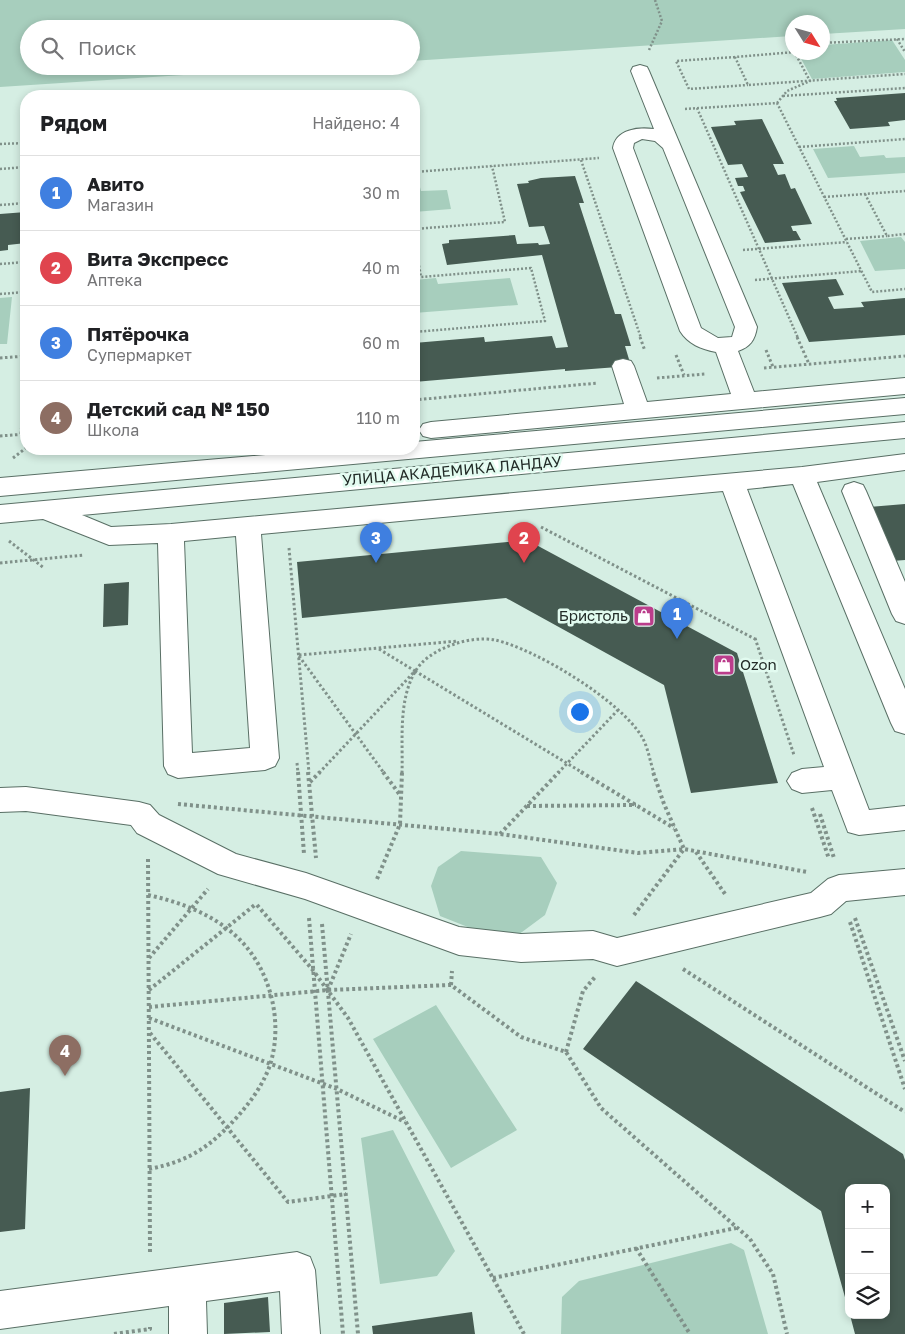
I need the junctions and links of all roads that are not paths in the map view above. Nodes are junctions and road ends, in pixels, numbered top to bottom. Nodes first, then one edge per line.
1 (640, 71) road end
2 (668, 140) junction
3 (725, 347) junction
4 (623, 366) dead end
5 (905, 386) edge
6 (745, 400) junction
7 (905, 406) edge
8 (638, 411) junction
9 (905, 430) edge
10 (420, 431) edge
11 (420, 450) edge
12 (162, 455) edge
13 (360, 455) edge
14 (905, 462) edge
15 (802, 475) junction
16 (82, 480) junction
17 (732, 481) junction
18 (0, 487) edge
19 (854, 491) dead end
20 (44, 510) junction
21 (0, 514) edge
22 (248, 526) junction
23 (171, 533) junction
24 (905, 614) edge
25 (905, 722) edge
26 (842, 777) junction
27 (802, 781) dead end
28 (0, 800) edge
29 (905, 818) edge
30 (905, 882) edge
31 (187, 1285) junction
32 (0, 1310) edge
33 (188, 1334) edge
34 (301, 1334) edge

1 - 2 street
2 - 3 street
2 - 3 street
3 - 6 street
4 - 8 street
5 - 6 street
6 - 8 street
7 - 11 street, УЛИЦА АКАДЕМИКА ЛАНДАУ
8 - 10 street
9 - 20 street, УЛИЦА АКАДЕМИКА ЛАНДАУ
12 - 16 street
13 - 16 street, УЛИЦА АКАДЕМИКА ЛАНДАУ
14 - 15 street
15 - 17 street
15 - 25 street
16 - 18 street, УЛИЦА АКАДЕМИКА ЛАНДАУ
17 - 22 street
17 - 26 street
19 - 24 street
20 - 21 street, УЛИЦА АКАДЕМИКА ЛАНДАУ
20 - 23 street
22 - 23 street
22 - 23 street
26 - 27 street
26 - 29 street
28 - 30 street
31 - 32 street
31 - 33 street
31 - 34 street

